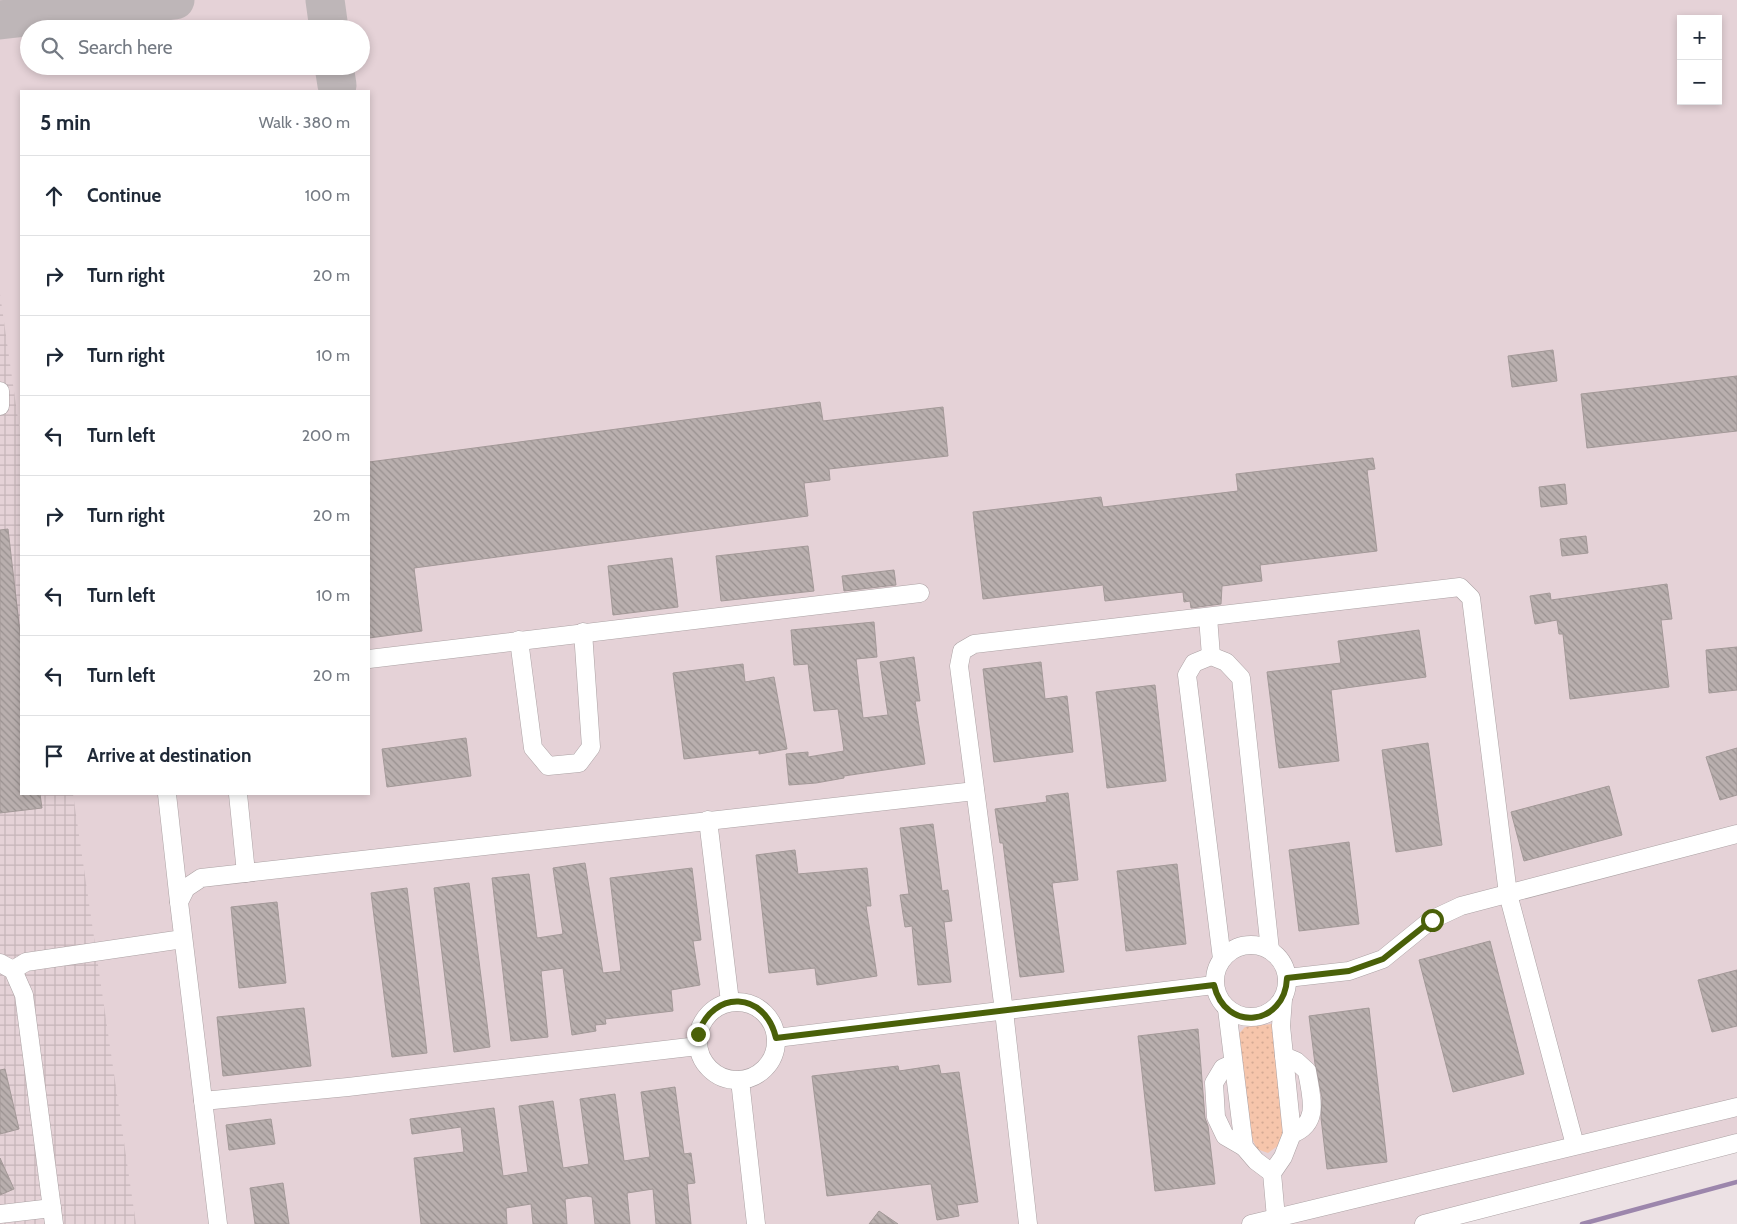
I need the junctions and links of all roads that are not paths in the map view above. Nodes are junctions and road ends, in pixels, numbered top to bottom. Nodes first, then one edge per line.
1 (0, 391) edge
2 (0, 406) edge
3 (920, 593) dead end
4 (1208, 617) junction
5 (583, 632) junction
6 (519, 640) junction
7 (1211, 656) junction
8 (370, 659) edge
9 (975, 791) junction
10 (167, 795) edge
11 (238, 795) edge
12 (708, 820) junction
13 (1737, 834) edge
14 (246, 873) junction
15 (1508, 894) junction
16 (179, 902) junction
17 (183, 939) junction
18 (1270, 950) junction
19 (1222, 959) junction
20 (6, 967) edge
21 (1287, 978) junction
22 (1214, 985) junction
23 (1283, 999) junction
24 (730, 1002) junction
25 (1226, 1009) junction
26 (1004, 1011) junction
27 (776, 1038) junction
28 (698, 1046) junction
29 (1232, 1064) junction
30 (740, 1080) junction
31 (203, 1101) junction
32 (1737, 1107) edge
33 (1737, 1143) edge
34 (1575, 1145) junction
35 (1244, 1147) junction
36 (1272, 1173) junction
37 (0, 1214) edge
38 (53, 1216) edge
39 (1276, 1218) junction
40 (218, 1224) edge
41 (756, 1224) edge
42 (1028, 1224) edge
43 (1251, 1224) edge
44 (1424, 1224) edge

1 - 2 lane
3 - 5 lane
4 - 7 lane
4 - 9 lane
4 - 15 lane
5 - 6 lane
5 - 6 lane
6 - 8 lane
7 - 18 lane
7 - 19 lane
9 - 12 lane
9 - 26 lane
10 - 16 lane
11 - 14 lane
12 - 14 lane
12 - 24 lane
13 - 15 lane
14 - 16 lane
15 - 21 lane
15 - 34 lane
16 - 17 lane
17 - 20 lane
17 - 31 lane
18 - 19 lane
18 - 21 lane
19 - 22 lane
20 - 38 lane
21 - 23 lane
22 - 25 lane
22 - 26 lane
23 - 25 lane
23 - 36 lane
24 - 27 lane
24 - 28 lane
25 - 29 lane
26 - 27 lane
26 - 42 lane
27 - 30 lane
28 - 30 lane
28 - 31 lane
29 - 35 lane
29 - 35 lane
30 - 41 lane
31 - 40 lane
32 - 34 lane
33 - 44 lane
34 - 39 lane
35 - 36 lane
36 - 39 lane
37 - 38 lane
39 - 43 lane

